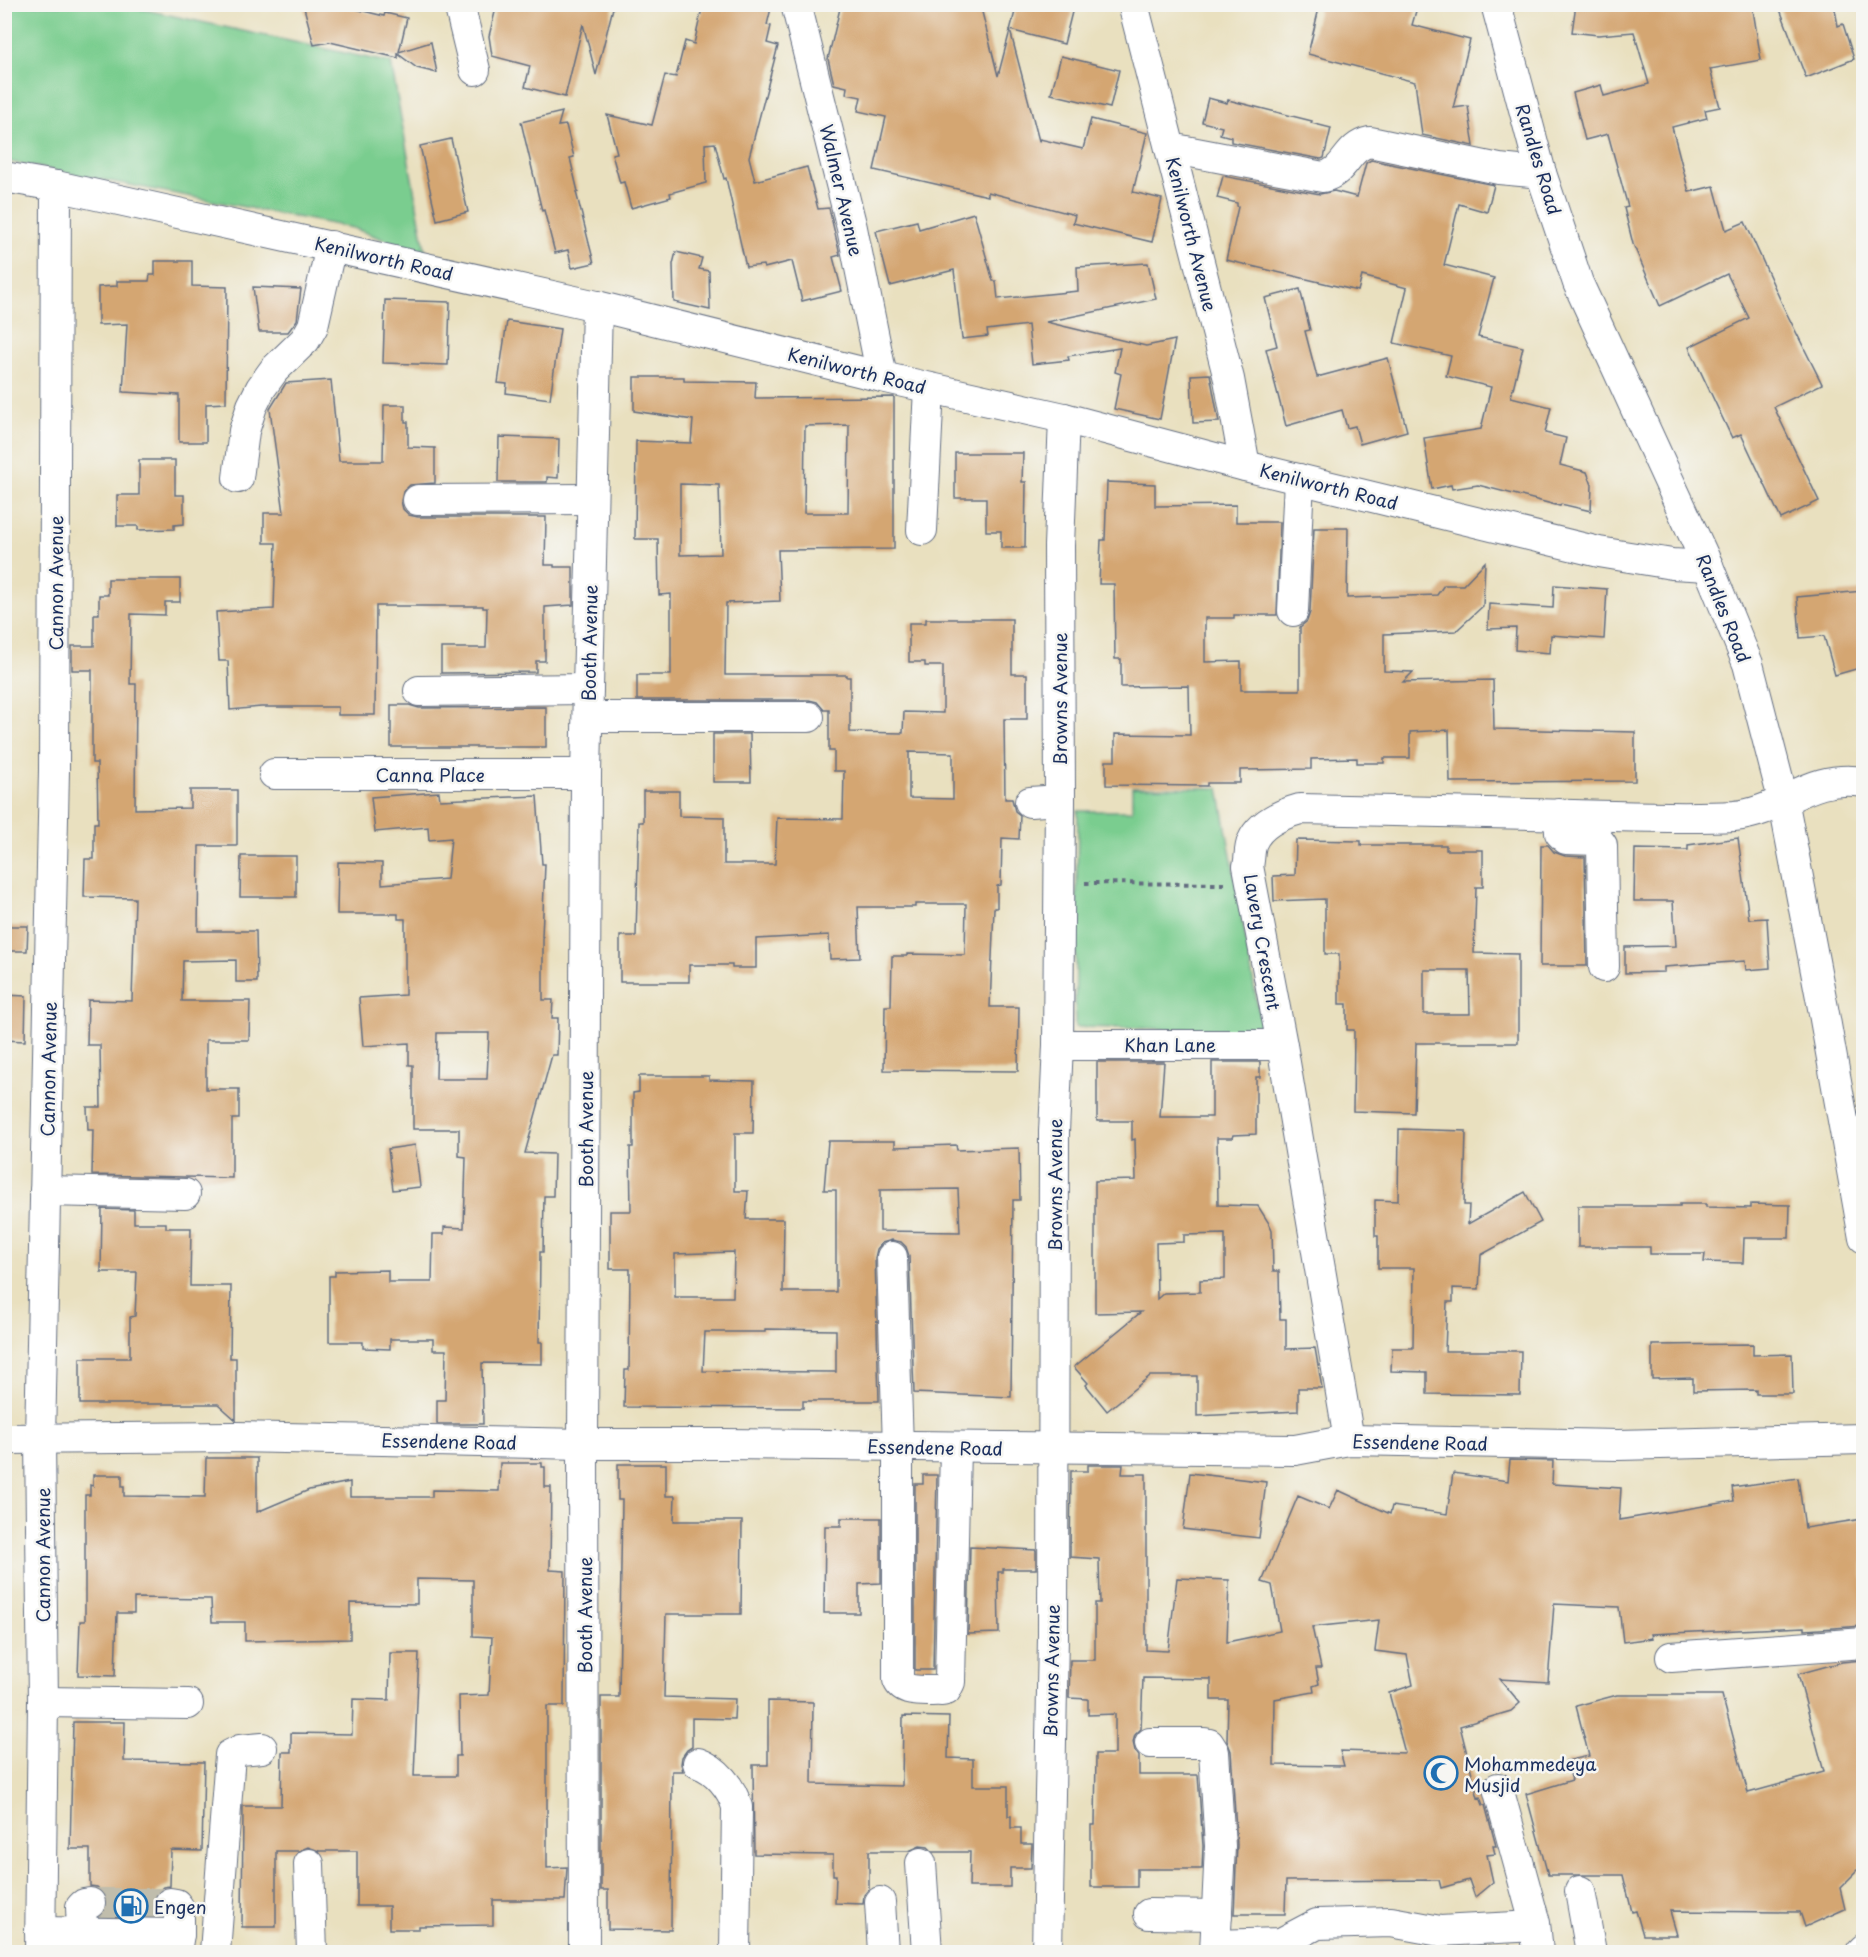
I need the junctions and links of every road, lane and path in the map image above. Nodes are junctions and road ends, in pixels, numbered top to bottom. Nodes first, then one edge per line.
1 (459, 4) edge
2 (796, 4) edge
3 (1133, 4) edge
4 (1496, 4) edge
5 (475, 70) dead end
6 (1170, 148) junction
7 (1541, 173) junction
8 (4, 177) edge
9 (56, 186) junction
10 (331, 246) junction
11 (597, 306) junction
12 (882, 377) junction
13 (929, 388) junction
14 (1064, 418) junction
15 (1245, 466) junction
16 (238, 478) dead end
17 (1299, 479) junction
18 (592, 499) junction
19 (418, 500) dead end
20 (922, 530) dead end
21 (1708, 566) junction
22 (1293, 611) dead end
23 (419, 691) dead end
24 (588, 703) junction
25 (810, 717) dead end
26 (274, 774) dead end
27 (586, 774) junction
28 (1863, 782) edge
29 (1783, 799) junction
30 (1060, 800) junction
31 (1030, 802) dead end
32 (1559, 814) junction
33 (1059, 882) junction
34 (1252, 885) junction
35 (1604, 967) dead end
36 (1058, 1045) junction
37 (1282, 1045) junction
38 (45, 1191) junction
39 (185, 1194) dead end
40 (1863, 1238) edge
41 (892, 1257) dead end
42 (4, 1438) edge
43 (40, 1439) junction
44 (1863, 1439) edge
45 (1349, 1440) junction
46 (583, 1444) junction
47 (898, 1446) junction
48 (955, 1447) junction
49 (1053, 1448) junction
50 (1863, 1643) edge
51 (1671, 1657) dead end
52 (43, 1702) junction
53 (188, 1704) dead end
54 (1150, 1743) dead end
55 (262, 1748) dead end
56 (698, 1763) dead end
57 (1498, 1788) dead end
58 (921, 1863) dead end
59 (309, 1864) dead end
60 (1580, 1891) dead end
61 (880, 1902) dead end
62 (90, 1903) dead end
63 (170, 1903) dead end
64 (1149, 1914) dead end
65 (1217, 1915) junction
66 (1537, 1939) edge
67 (40, 1942) edge
68 (82, 1943) edge
69 (177, 1943) edge
70 (1215, 1949) edge
71 (215, 1953) edge
72 (312, 1953) edge
73 (584, 1953) edge
74 (735, 1953) edge
75 (883, 1953) edge
76 (927, 1953) edge
77 (1047, 1953) edge
78 (1591, 1953) edge

1 - 5 street
2 - 12 street, Walmer Avenue
3 - 6 street, Kenilworth Avenue
4 - 7 street, Randles Road
6 - 7 street
6 - 15 street, Kenilworth Avenue
7 - 21 street, Randles Road
8 - 9 street, Kenilworth Road
9 - 10 street, Kenilworth Road
9 - 38 street, Cannon Avenue
10 - 11 street, Kenilworth Road
10 - 16 street
11 - 12 street, Kenilworth Road
11 - 18 street, Booth Avenue
12 - 13 street, Kenilworth Road
13 - 14 street, Kenilworth Road
13 - 20 street
14 - 15 street, Kenilworth Road
14 - 30 street, Browns Avenue
15 - 17 street, Kenilworth Road
17 - 21 street, Kenilworth Road
17 - 22 street
18 - 19 street
18 - 24 street, Booth Avenue
21 - 29 street, Randles Road
23 - 24 street
24 - 25 street
24 - 27 street, Booth Avenue
26 - 27 street, Canna Place
27 - 46 street, Booth Avenue
28 - 29 street, Lavery Crescent
29 - 32 street, Lavery Crescent
29 - 40 street, Randles Road
30 - 31 street
30 - 33 street, Browns Avenue
32 - 34 street, Lavery Crescent
32 - 35 street
33 - 34 path
33 - 36 street, Browns Avenue
34 - 37 street, Lavery Crescent
36 - 37 street, Khan Lane
36 - 49 street, Browns Avenue
37 - 45 street, Lavery Crescent
38 - 39 street
38 - 43 street, Cannon Avenue
41 - 47 street
42 - 43 street, Essendene Road
43 - 46 street, Essendene Road
43 - 52 street, Cannon Avenue
44 - 45 street, Essendene Road
45 - 49 street, Essendene Road
46 - 47 street, Essendene Road
46 - 73 street, Booth Avenue
47 - 48 street, Essendene Road
47 - 48 street
48 - 49 street, Essendene Road
49 - 77 street, Browns Avenue
50 - 51 street
52 - 53 street
52 - 67 street, Cannon Avenue
54 - 65 street
55 - 71 street
56 - 74 street
57 - 66 street
58 - 76 street
59 - 72 street
60 - 78 street
61 - 75 street
62 - 68 street
63 - 69 street
64 - 65 street
65 - 70 street
66 - 70 street
67 - 68 street
68 - 69 street

